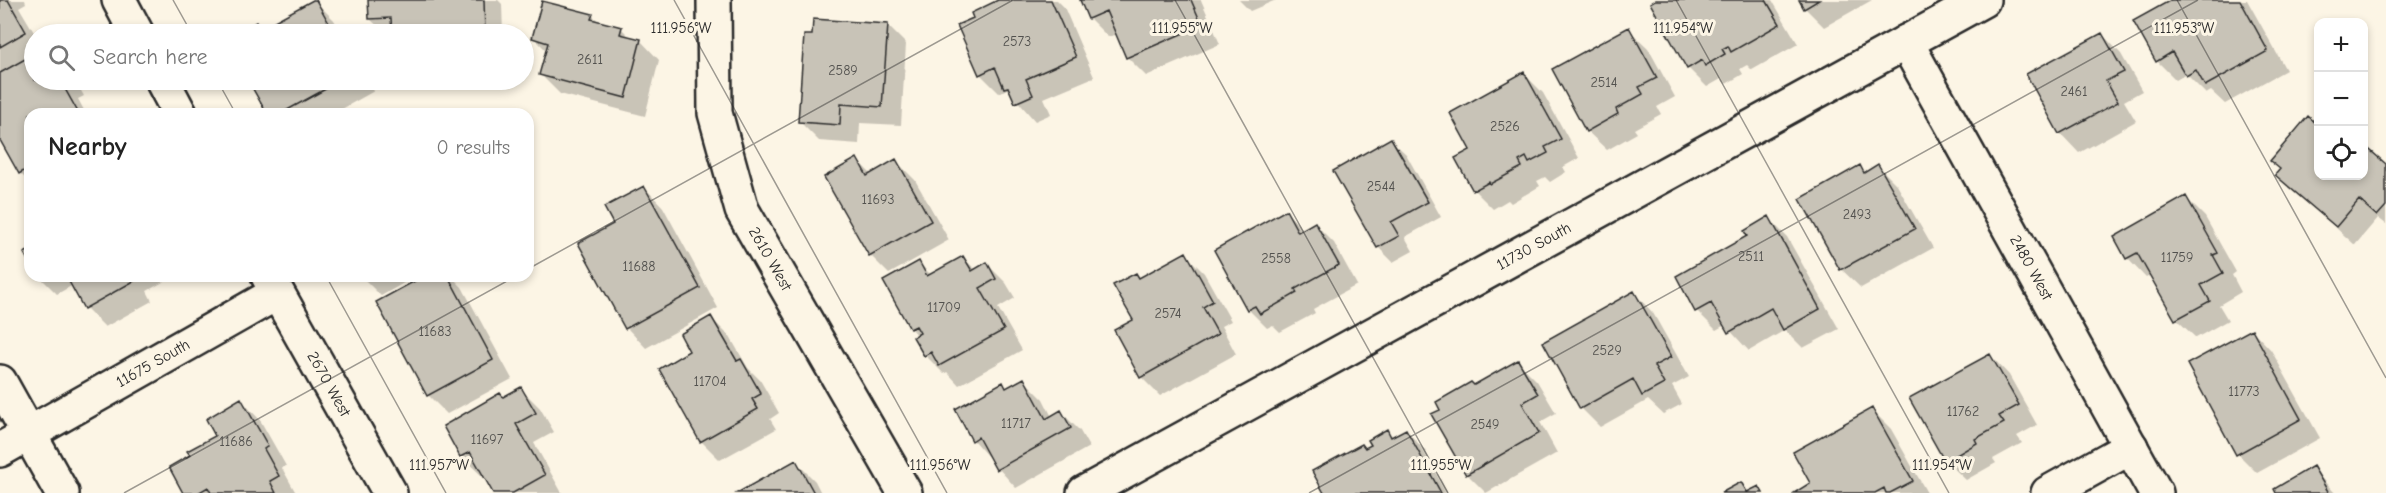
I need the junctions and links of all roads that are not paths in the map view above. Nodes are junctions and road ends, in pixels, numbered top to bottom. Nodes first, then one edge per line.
1 (119, 0) edge
2 (714, 0) edge
3 (1983, 0) edge
4 (132, 24) edge
5 (1906, 42) junction
6 (167, 90) edge
7 (177, 108) edge
8 (273, 284) edge
9 (0, 382) edge
10 (28, 433) junction
11 (2131, 447) junction
12 (0, 450) edge
13 (62, 493) edge
14 (390, 493) edge
15 (905, 493) edge
16 (1084, 493) edge
17 (2048, 493) edge
18 (2156, 493) edge

1 - 4 street
2 - 15 street, 2610 West
3 - 5 street, 11730 South
5 - 11 street, 2480 West
5 - 16 street, 11730 South
6 - 7 street
8 - 10 street, 11675 South
8 - 14 street, 2670 West
9 - 10 street
10 - 12 street, 11675 South
10 - 13 street
11 - 17 street
11 - 18 street, 2480 West

